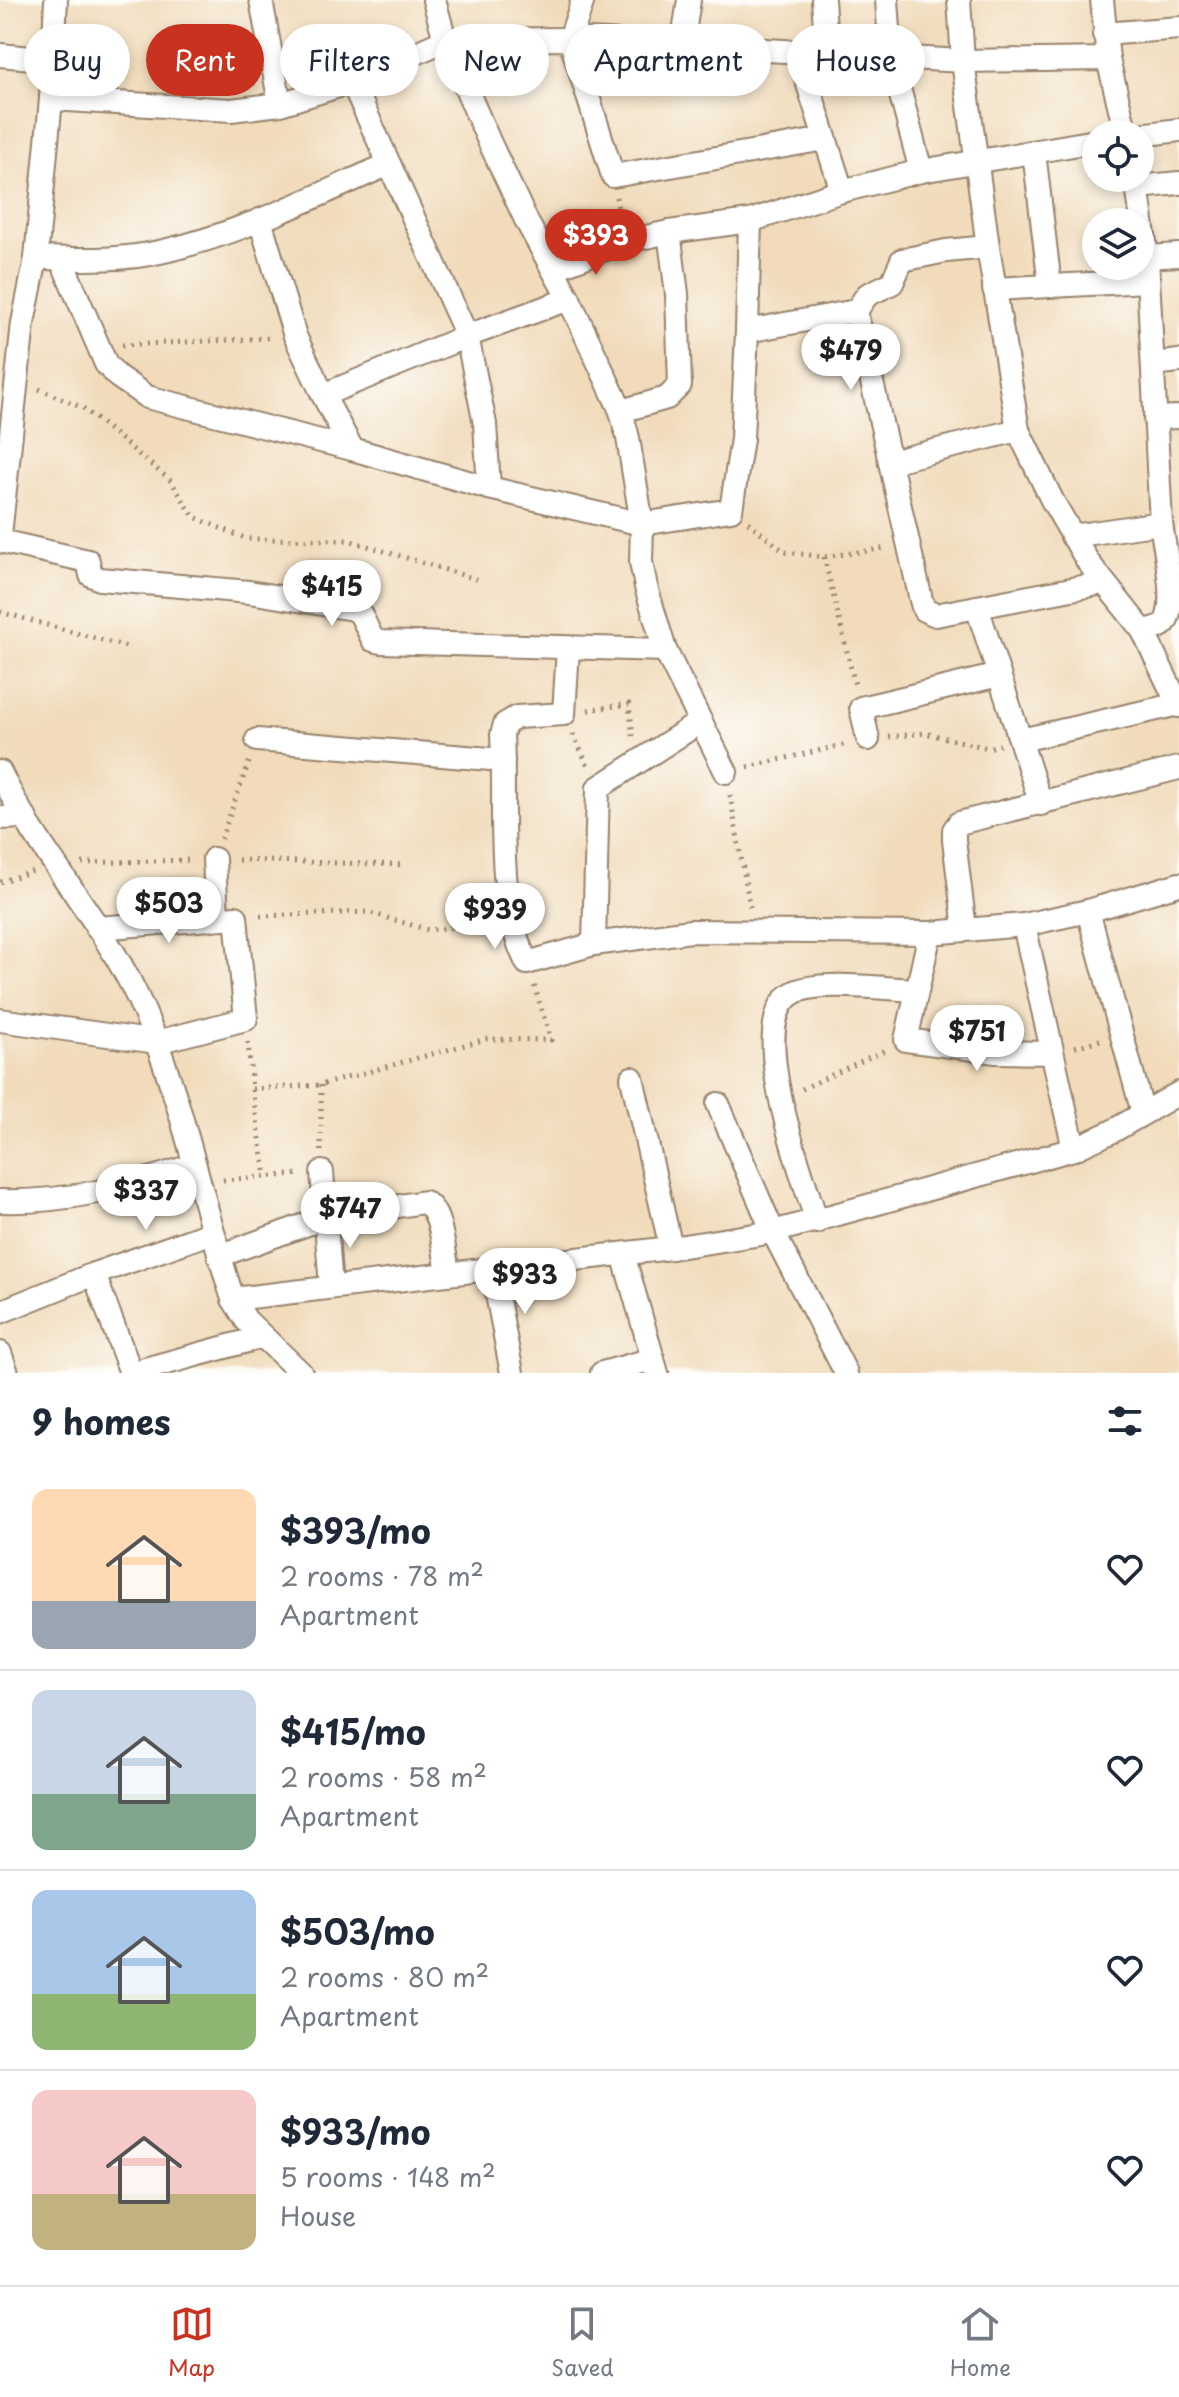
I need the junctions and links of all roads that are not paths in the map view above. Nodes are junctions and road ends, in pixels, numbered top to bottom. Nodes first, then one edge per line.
1 (56, 0) edge
2 (261, 0) edge
3 (434, 0) edge
4 (583, 0) edge
5 (689, 0) edge
6 (823, 0) edge
7 (887, 0) edge
8 (959, 0) edge
9 (1102, 0) edge
10 (55, 24) edge
11 (441, 24) edge
12 (575, 24) edge
13 (685, 24) edge
14 (825, 24) edge
15 (889, 24) edge
16 (1179, 28) edge
17 (1104, 34) junction
18 (0, 55) edge
19 (24, 57) edge
20 (24, 58) edge
21 (925, 59) edge
22 (1108, 59) junction
23 (963, 61) junction
24 (0, 71) edge
25 (51, 96) edge
26 (306, 96) edge
27 (358, 96) edge
28 (470, 96) edge
29 (588, 96) edge
30 (812, 96) edge
31 (901, 96) edge
32 (51, 99) junction
33 (280, 104) junction
34 (1123, 120) edge
35 (1179, 130) edge
36 (1154, 133) edge
37 (825, 139) junction
38 (1082, 143) edge
39 (1034, 152) junction
40 (977, 161) junction
41 (389, 164) junction
42 (921, 171) junction
43 (1154, 182) edge
44 (1179, 183) edge
45 (842, 191) junction
46 (260, 220) junction
47 (750, 221) junction
48 (669, 232) junction
49 (988, 247) junction
50 (1179, 255) edge
51 (1154, 257) edge
52 (36, 258) junction
53 (61, 259) junction
54 (553, 269) junction
55 (1148, 281) joint
56 (1050, 286) junction
57 (994, 289) junction
58 (569, 299) junction
59 (856, 311) junction
60 (747, 331) junction
61 (467, 336) junction
62 (1179, 361) edge
63 (1153, 364) junction
64 (323, 395) junction
65 (621, 411) junction
66 (1179, 417) edge
67 (1155, 418) junction
68 (1018, 430) junction
69 (352, 449) junction
70 (890, 462) junction
71 (1170, 473) edge
72 (489, 488) junction
73 (1161, 523) junction
74 (642, 524) junction
75 (1072, 536) junction
76 (0, 538) edge
77 (1103, 583) junction
78 (977, 607) junction
79 (1143, 631) junction
80 (568, 648) junction
81 (665, 650) junction
82 (999, 675) junction
83 (1179, 705) edge
84 (700, 722) junction
85 (868, 739) road end
86 (257, 740) road end
87 (1021, 740) junction
88 (503, 760) junction
89 (1179, 768) edge
90 (0, 772) edge
91 (726, 772) road end
92 (1041, 804) junction
93 (25, 817) junction
94 (0, 818) edge
95 (214, 859) road end
96 (1179, 884) edge
97 (1088, 911) junction
98 (227, 918) junction
99 (1024, 925) junction
100 (97, 928) junction
101 (965, 929) junction
102 (930, 933) junction
103 (594, 944) junction
104 (917, 990) junction
105 (0, 1020) edge
106 (157, 1042) junction
107 (1051, 1053) junction
108 (632, 1078) dead end
109 (1179, 1093) edge
110 (718, 1104) dead end
111 (1143, 1113) junction
112 (1074, 1149) junction
113 (322, 1172) road end
114 (196, 1174) junction
115 (0, 1201) edge
116 (324, 1218) junction
117 (817, 1222) junction
118 (213, 1232) junction
119 (773, 1232) junction
120 (671, 1248) junction
121 (623, 1254) junction
122 (219, 1256) junction
123 (492, 1268) junction
124 (448, 1273) junction
125 (94, 1274) junction
126 (331, 1287) junction
127 (233, 1299) junction
128 (0, 1312) edge
129 (262, 1337) junction
130 (0, 1353) edge
131 (655, 1366) edge
132 (839, 1371) edge
133 (7, 1373) edge
134 (131, 1373) edge
135 (301, 1373) edge
136 (512, 1373) edge
137 (602, 1373) edge

1 - 10 street
2 - 33 street
3 - 11 street
4 - 12 street
5 - 13 street
6 - 14 street
7 - 15 street
8 - 23 street
9 - 17 street
16 - 17 street
17 - 22 street
18 - 19 street
20 - 24 street
21 - 23 street
22 - 23 street
22 - 34 street
23 - 40 street
25 - 32 street
26 - 33 street
27 - 41 street
28 - 54 street
29 - 37 street
30 - 37 street
31 - 42 street
32 - 33 street
32 - 52 street
35 - 36 street
37 - 45 street
38 - 39 street
39 - 40 street
39 - 56 street
40 - 42 street
40 - 49 street
41 - 46 street
41 - 61 street
42 - 45 street
43 - 44 street
45 - 47 street
46 - 53 street
46 - 64 street
47 - 48 street
47 - 60 street
48 - 54 street
48 - 65 street
49 - 57 street
49 - 59 street
50 - 51 street
52 - 53 street
52 - 76 street
53 - 69 street
54 - 58 street
55 - 56 street
55 - 63 street
56 - 57 street
57 - 68 street
58 - 61 street
58 - 65 street
59 - 60 street
59 - 70 street
60 - 74 street
61 - 64 street
61 - 72 street
62 - 63 street
63 - 67 street
64 - 69 street
65 - 74 street
66 - 67 street
67 - 71 street
68 - 70 street
68 - 75 street
69 - 72 street
70 - 78 street
71 - 73 street
72 - 74 street
73 - 75 street
73 - 79 street
74 - 81 street
75 - 77 street
76 - 80 street
77 - 78 street
77 - 79 street
78 - 82 street
79 - 83 street
80 - 81 street
80 - 88 street
81 - 84 street
82 - 85 street
82 - 87 street
83 - 87 street
84 - 91 street
84 - 103 street
86 - 88 street
87 - 92 street
88 - 103 street
89 - 92 street
90 - 93 street
92 - 101 street
93 - 94 street
93 - 100 street
95 - 98 street
96 - 97 street
97 - 99 street
97 - 111 street
98 - 100 street
98 - 106 street
99 - 101 street
99 - 107 street
100 - 106 street
101 - 102 street
102 - 103 street
102 - 104 street
104 - 107 street
104 - 117 street
105 - 106 street
106 - 114 street
107 - 112 street
108 - 120 street
109 - 111 street
110 - 119 street
111 - 112 street
112 - 117 street
113 - 116 street
114 - 115 street
114 - 118 street
116 - 122 street
116 - 124 street
116 - 126 street
117 - 119 street
118 - 122 street
118 - 125 street
119 - 120 street
119 - 132 street
120 - 121 street
121 - 123 street
121 - 131 street
122 - 127 street
123 - 124 street
123 - 136 street
124 - 126 street
125 - 128 street
125 - 134 street
126 - 127 street
127 - 129 street
129 - 134 street
129 - 135 street
130 - 133 street
131 - 137 street

